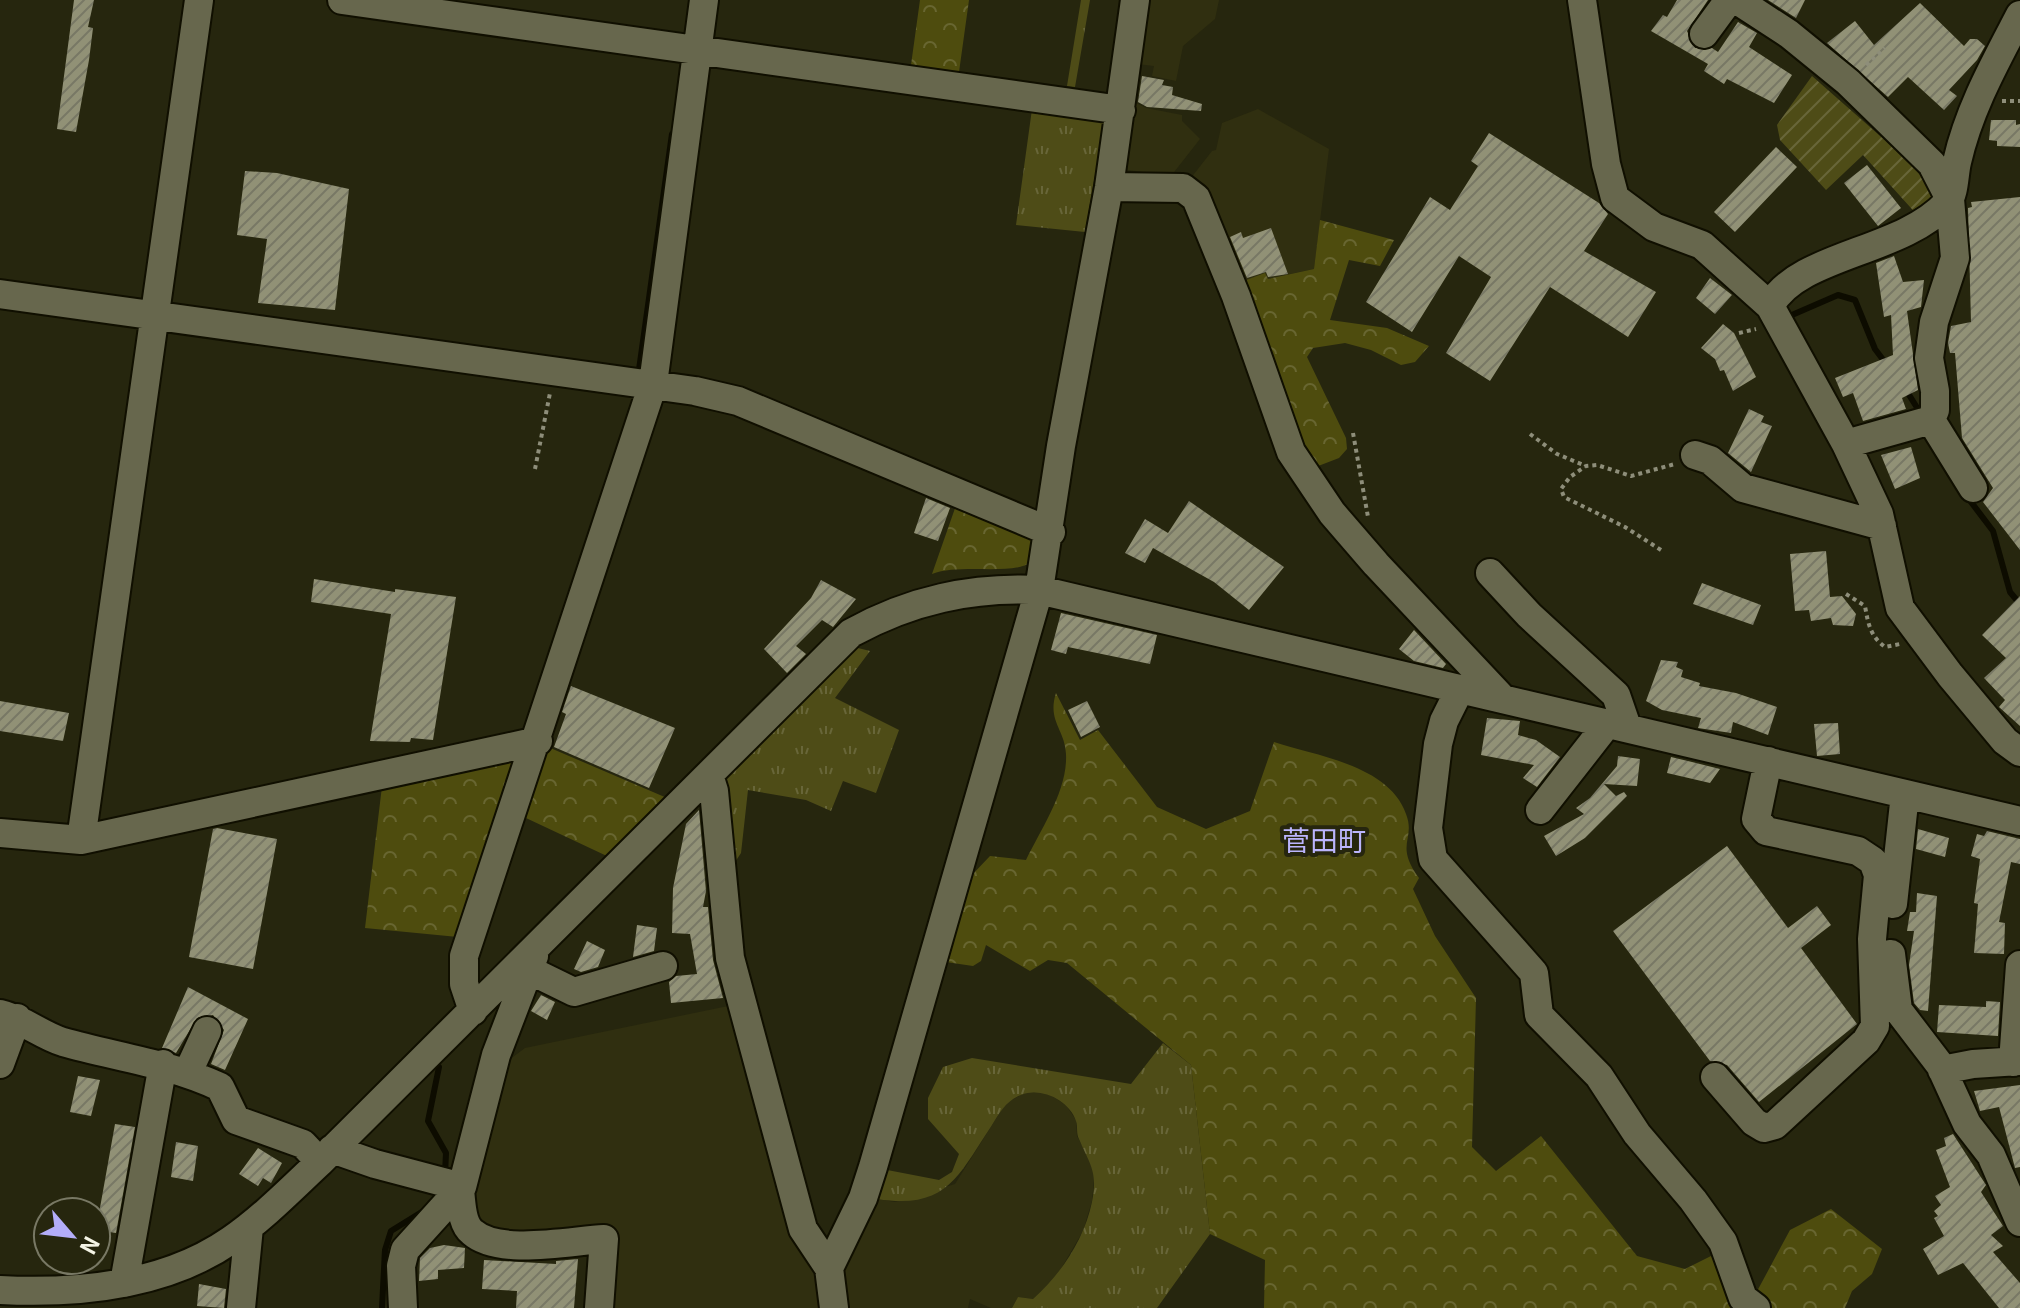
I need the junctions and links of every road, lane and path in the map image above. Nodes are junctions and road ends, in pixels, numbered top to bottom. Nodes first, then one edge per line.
1 (199, 0) edge
2 (342, 0) edge
3 (704, 0) edge
4 (1135, 0) edge
5 (1582, 0) edge
6 (1742, 2) edge
7 (2020, 15) edge
8 (1704, 34) dead end
9 (697, 49) junction
10 (1121, 110) junction
11 (1109, 187) junction
12 (1950, 199) junction
13 (0, 294) edge
14 (1770, 306) junction
15 (155, 315) junction
16 (554, 370) junction
17 (653, 384) junction
18 (1931, 420) junction
19 (1353, 433) dead end
20 (1530, 434) dead end
21 (1846, 444) junction
22 (1695, 455) joint
23 (1586, 466) junction
24 (535, 469) dead end
25 (1973, 488) dead end
26 (1882, 526) junction
27 (1374, 528) dead end
28 (1051, 532) junction
29 (1661, 550) dead end
30 (1490, 573) dead end
31 (1039, 590) junction
32 (1846, 594) dead end
33 (1920, 635) junction
34 (1460, 689) junction
35 (1503, 699) junction
36 (1617, 725) junction
37 (538, 741) junction
38 (2020, 752) edge
39 (1768, 761) junction
40 (709, 775) junction
41 (1905, 794) junction
42 (1540, 810) dead end
43 (2020, 821) edge
44 (0, 833) edge
45 (81, 840) junction
46 (540, 942) junction
47 (2020, 965) edge
48 (663, 966) dead end
49 (529, 970) junction
50 (473, 1011) junction
51 (8, 1016) edge
52 (207, 1031) dead end
53 (2016, 1061) edge
54 (0, 1064) edge
55 (175, 1068) junction
56 (1942, 1070) junction
57 (1715, 1077) dead end
58 (326, 1156) junction
59 (460, 1188) junction
60 (2018, 1212) edge
61 (249, 1227) junction
62 (829, 1268) junction
63 (124, 1283) junction
64 (0, 1290) edge
65 (241, 1308) edge
66 (403, 1308) edge
67 (599, 1308) edge
68 (834, 1308) edge
69 (1756, 1308) edge

1 - 15 street
2 - 9 street
3 - 9 street
4 - 10 street
5 - 14 street
6 - 8 street
6 - 12 street
7 - 12 street
9 - 10 street
9 - 17 street
10 - 11 street
11 - 28 street
11 - 35 street
12 - 14 street
12 - 18 street
13 - 15 street
14 - 21 street
15 - 16 street
15 - 45 street
16 - 17 street
16 - 24 path
17 - 28 street
17 - 37 street
18 - 21 street
18 - 25 street
19 - 27 path
20 - 23 path
21 - 26 street
22 - 23 path
22 - 26 street
23 - 29 path
26 - 33 street
28 - 31 street
30 - 36 street
31 - 34 street
31 - 40 street
31 - 62 street
32 - 33 path
33 - 38 street
34 - 35 street
34 - 69 street
35 - 36 street
36 - 39 street
36 - 42 street
37 - 45 street
37 - 50 street
39 - 41 street
39 - 57 street
40 - 46 street
40 - 62 street
41 - 43 street
41 - 56 street
44 - 45 street
46 - 49 street
46 - 50 street
47 - 53 street
48 - 49 street
49 - 59 street
50 - 58 street
51 - 54 street
51 - 55 street
52 - 55 street
53 - 56 street
55 - 58 street
55 - 63 street
56 - 60 street
58 - 59 street
58 - 61 street
59 - 66 street
59 - 67 street
61 - 63 street
61 - 65 street
62 - 68 street
63 - 64 street

